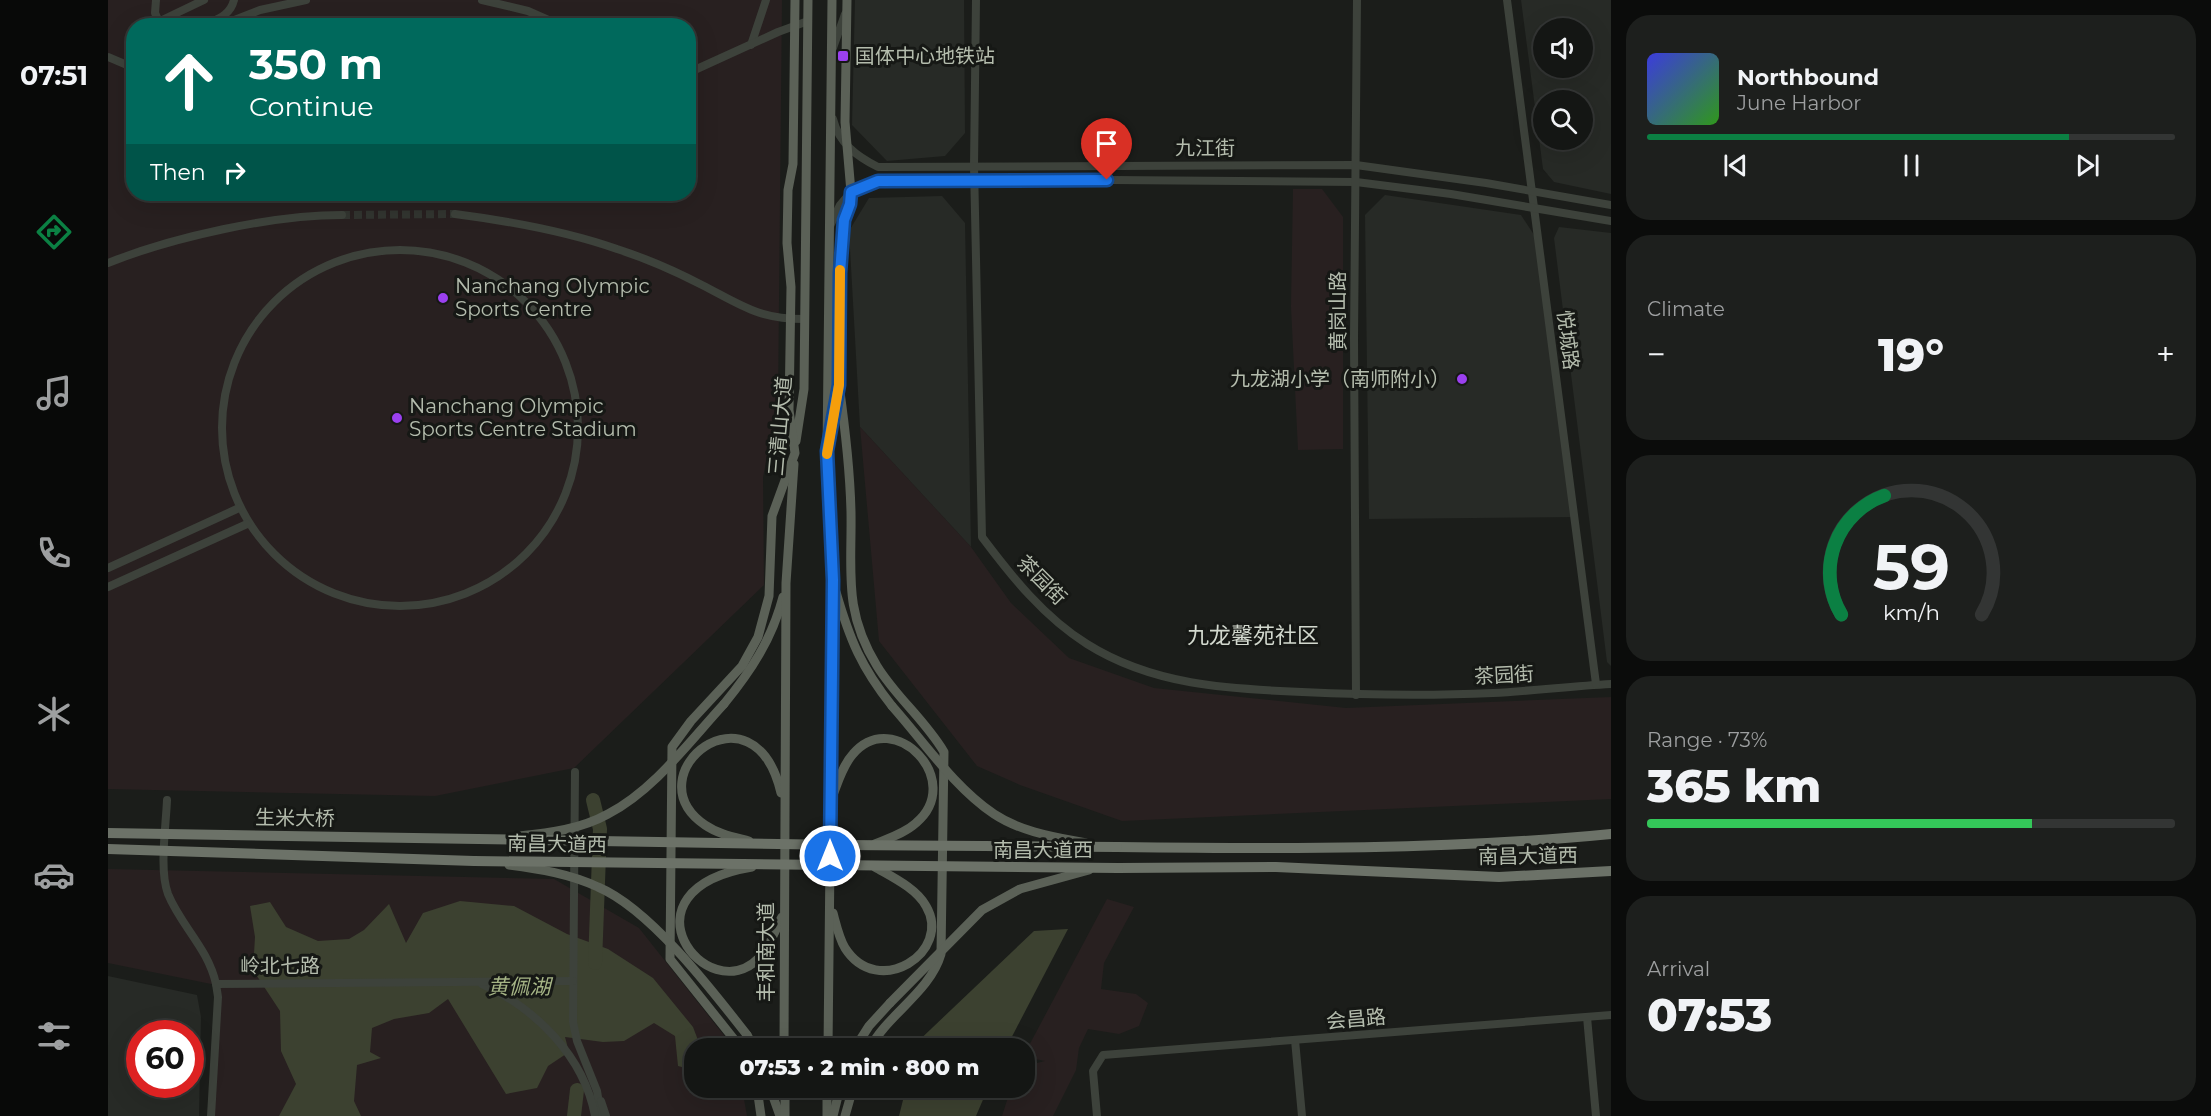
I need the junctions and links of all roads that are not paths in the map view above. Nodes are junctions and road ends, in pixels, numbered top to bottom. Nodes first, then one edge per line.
1 (156, 0) edge
2 (204, 0) edge
3 (234, 0) edge
4 (306, 0) edge
5 (482, 0) edge
6 (766, 0) edge
7 (795, 0) edge
8 (808, 0) edge
9 (832, 0) edge
10 (976, 0) edge
11 (1357, 0) edge
12 (1507, 0) edge
13 (847, 5) edge
14 (158, 18) edge
15 (170, 18) edge
16 (224, 18) edge
17 (235, 18) edge
18 (544, 18) edge
19 (808, 21) junction
20 (795, 26) junction
21 (751, 45) junction
22 (831, 52) junction
23 (108, 57) edge
24 (126, 65) edge
25 (696, 69) edge
26 (831, 106) junction
27 (848, 146) junction
28 (1356, 165) junction
29 (974, 166) junction
30 (974, 179) junction
31 (1356, 182) junction
32 (851, 192) junction
33 (1532, 192) junction
34 (1611, 206) edge
35 (1534, 209) junction
36 (455, 214) tunnel mouth
37 (342, 215) tunnel mouth
38 (1611, 221) edge
39 (828, 230) junction
40 (108, 263) edge
41 (840, 273) junction
42 (789, 319) junction
43 (804, 320) junction
44 (839, 385) junction
45 (827, 451) junction
46 (795, 453) junction
47 (239, 508) junction
48 (248, 524) junction
49 (108, 568) edge
50 (833, 580) junction
51 (786, 583) junction
52 (108, 588) edge
53 (1596, 684) junction
54 (1611, 684) edge
55 (1356, 695) junction
56 (575, 772) dead end
57 (167, 800) dead end
58 (831, 802) junction
59 (784, 807) junction
60 (108, 833) edge
61 (1611, 834) edge
62 (481, 840) junction
63 (759, 844) junction
64 (873, 845) junction
65 (1103, 847) junction
66 (108, 849) edge
67 (784, 855) joint
68 (474, 861) junction
69 (765, 865) junction
70 (875, 867) junction
71 (1102, 867) junction
72 (1611, 871) edge
73 (830, 902) junction
74 (783, 915) junction
75 (573, 981) junction
76 (477, 982) junction
77 (216, 984) junction
78 (1611, 1015) edge
79 (1587, 1017) junction
80 (733, 1038) edge
81 (749, 1038) edge
82 (784, 1038) edge
83 (828, 1038) edge
84 (861, 1038) edge
85 (875, 1038) edge
86 (1295, 1040) junction
87 (597, 1092) junction
88 (758, 1098) edge
89 (774, 1098) edge
90 (785, 1098) edge
91 (827, 1098) edge
92 (838, 1098) edge
93 (850, 1098) edge
94 (211, 1116) edge
95 (593, 1116) edge
96 (601, 1116) edge
97 (606, 1116) edge
98 (761, 1116) edge
99 (780, 1116) edge
100 (785, 1116) edge
101 (827, 1116) edge
102 (833, 1116) edge
103 (845, 1116) edge
104 (1097, 1116) edge
105 (1302, 1116) edge
106 (1596, 1116) edge

1 - 14 street
2 - 15 street
3 - 16 street
4 - 17 street
5 - 18 street
6 - 21 street
7 - 20 main road
8 - 19 main road, 三清山大道
9 - 22 main road
10 - 29 street, 茶园街
11 - 28 street, 黄岗山路
12 - 33 street, 悦城路
13 - 22 street
13 - 27 main road
19 - 20 street
19 - 43 main road, 三清山大道
20 - 21 street
20 - 42 main road
21 - 25 street
22 - 26 main road
23 - 24 street
26 - 27 street, 九江街
26 - 39 main road
27 - 29 street, 九江街
27 - 32 main road
28 - 29 street, 九江街
28 - 31 street, 黄岗山路
28 - 33 street, 九江街
29 - 30 street, 茶园街
30 - 31 street, 九江街
30 - 32 street, 九江街
30 - 55 street, 茶园街
31 - 35 street, 九江街
31 - 55 street, 黄岗山路
32 - 39 street
32 - 41 main road
33 - 34 street, 九江街
33 - 35 street, 悦城路
35 - 38 street, 九江街
35 - 53 street, 悦城路
36 - 42 street
37 - 40 street
39 - 41 main road
39 - 45 main road
41 - 44 main road
42 - 43 street
42 - 46 main road
43 - 46 main road, 三清山大道
44 - 45 main road
44 - 85 main road
45 - 50 main road
46 - 51 main road, 三清山大道
46 - 80 main road
47 - 48 street
47 - 48 street
47 - 49 street
48 - 52 street
50 - 58 main road
50 - 65 main road, bridge
51 - 59 main road, 三清山大道
51 - 62 main road, bridge
53 - 54 street, 茶园街
53 - 55 street, 茶园街
56 - 75 street
57 - 77 street
58 - 64 main road
58 - 73 main road
59 - 63 main road, bridge
59 - 67 main road, 三清山大道
60 - 62 highway, 生米大桥, bridge
61 - 65 highway, 南昌大道西, bridge
62 - 63 highway, 南昌大道西, bridge
63 - 64 highway, 南昌大道西, bridge
64 - 65 highway, 南昌大道西, bridge
66 - 68 highway, 生米大桥, bridge
67 - 74 main road, 丰和南大道
68 - 69 highway, 南昌大道西, bridge
68 - 81 main road, bridge
69 - 70 highway, 南昌大道西, bridge
69 - 74 main road, bridge
70 - 71 highway, 南昌大道西, bridge
70 - 73 main road
71 - 72 highway, 南昌大道西, bridge
71 - 84 main road, bridge
73 - 83 main road
74 - 82 main road, 丰和南大道
75 - 76 street, 岭北七路
75 - 87 street
76 - 77 street, 岭北七路
76 - 95 street, 岭北七路
77 - 94 street, 岭北七路
78 - 79 street, 会昌路
79 - 86 street, 会昌路
79 - 106 street
86 - 104 street, 会昌路
86 - 105 street
87 - 96 street
87 - 97 street
88 - 98 main road
89 - 99 main road
90 - 100 main road
91 - 101 main road
92 - 102 main road
93 - 103 main road

